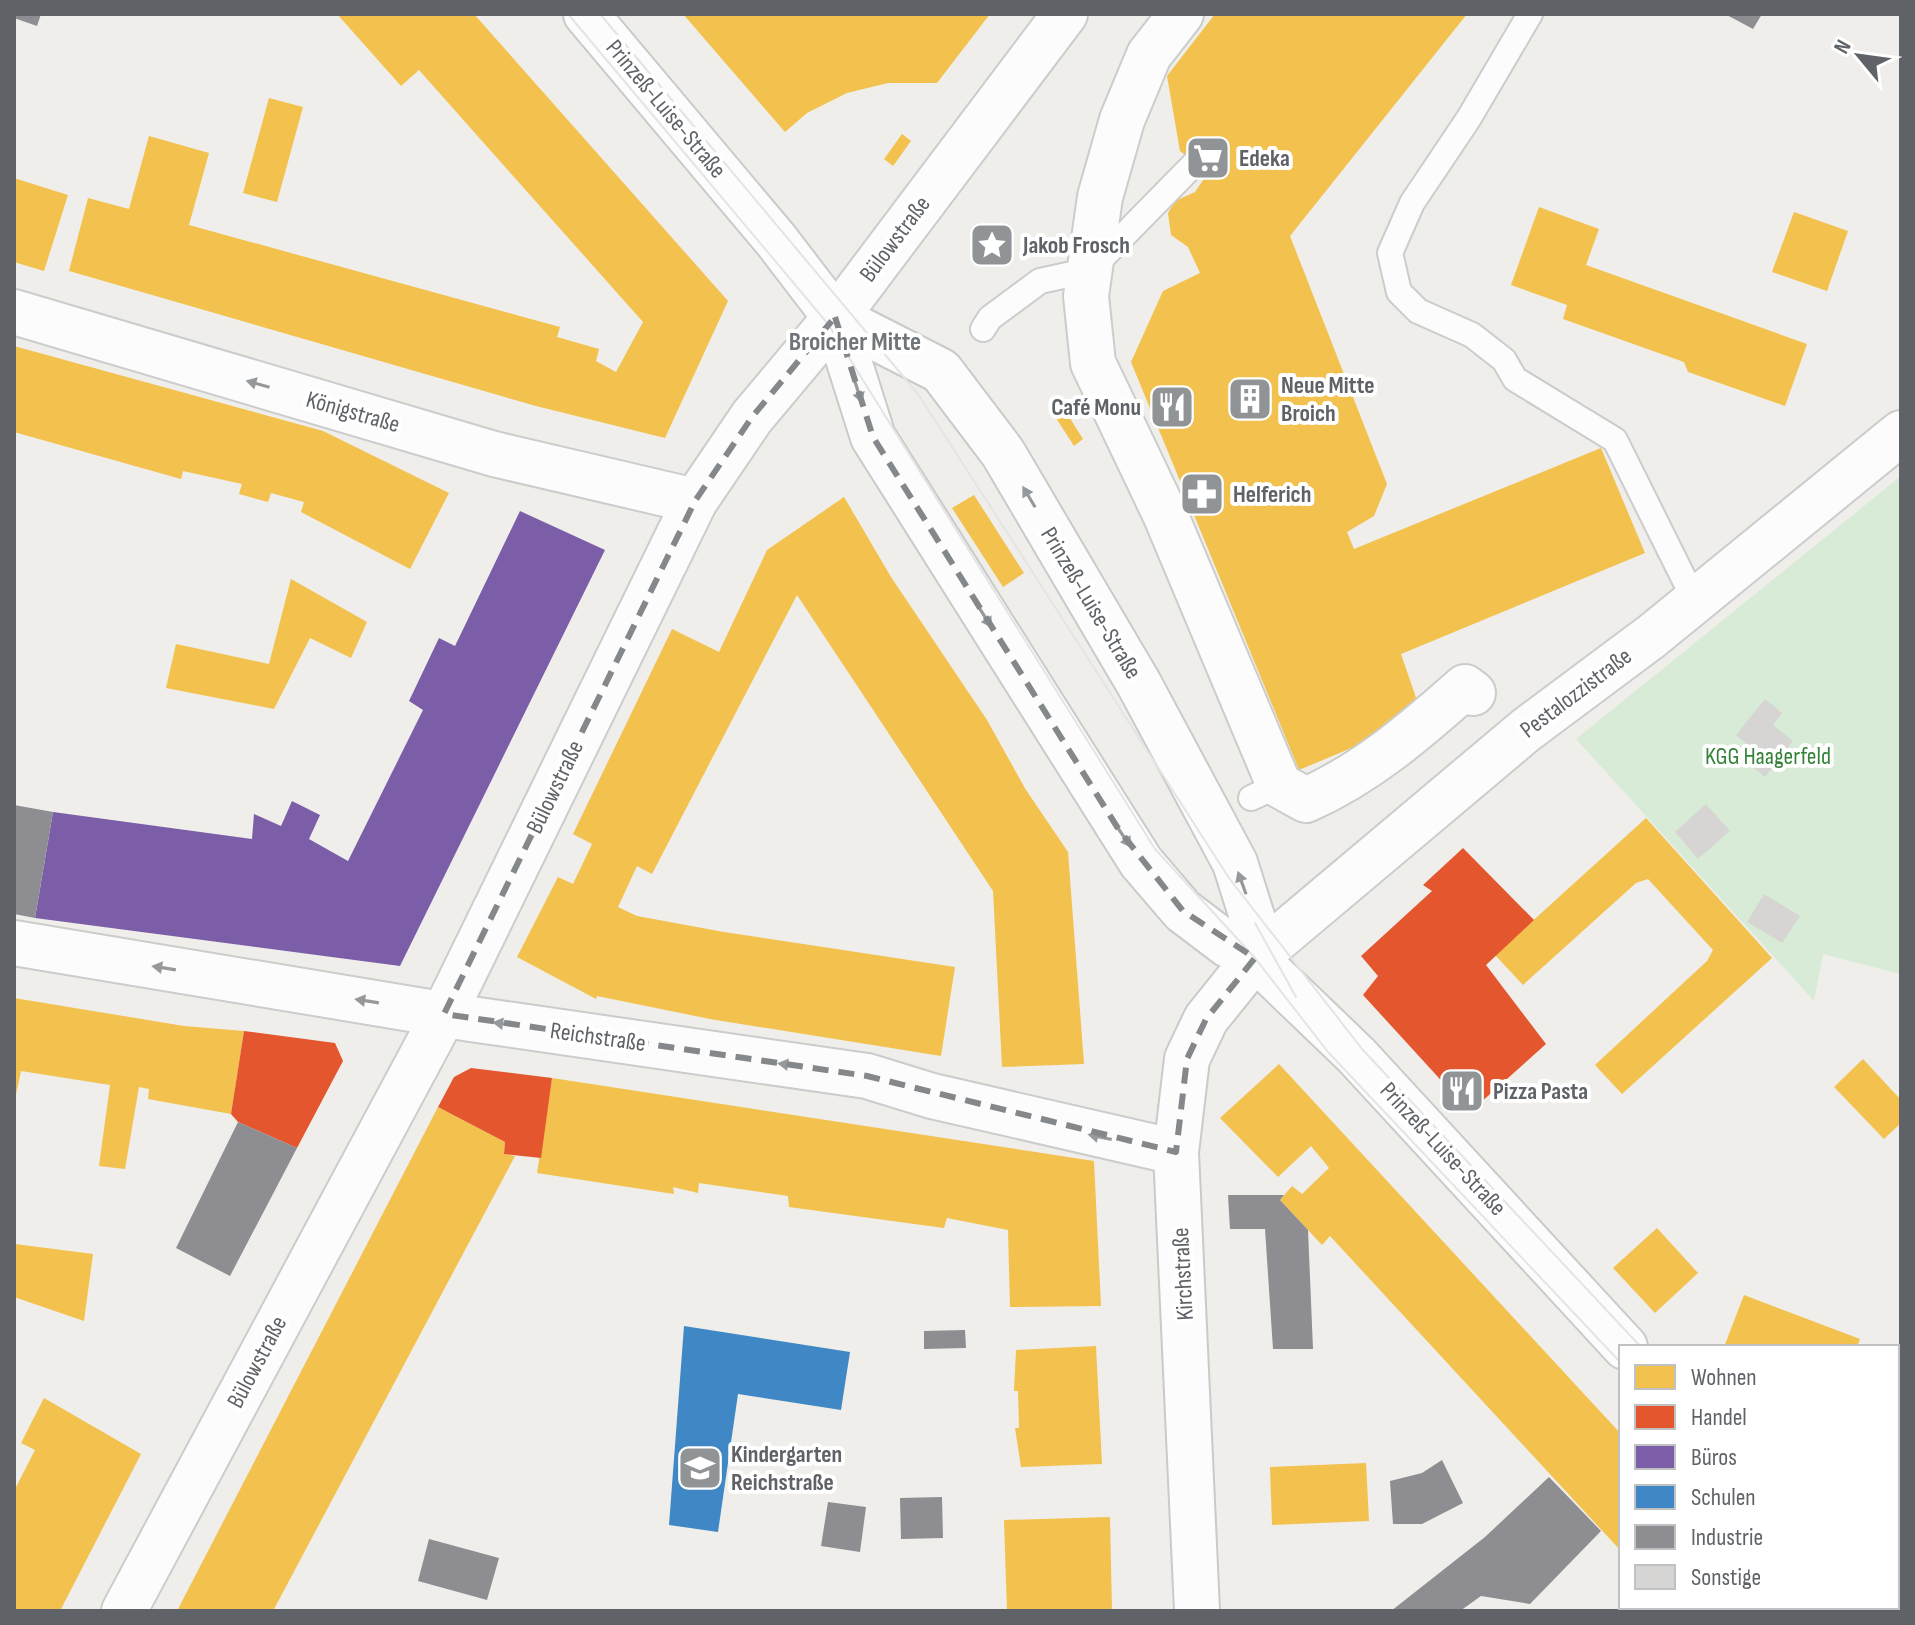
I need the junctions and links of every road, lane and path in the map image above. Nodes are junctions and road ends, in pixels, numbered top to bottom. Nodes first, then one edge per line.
1 (586, 14) edge
2 (1065, 14) edge
3 (1181, 14) edge
4 (1530, 14) edge
5 (1195, 163) dead end
6 (1090, 270) junction
7 (14, 312) edge
8 (835, 317) junction
9 (983, 329) dead end
10 (1901, 433) edge
11 (695, 501) junction
12 (1695, 601) junction
13 (1473, 693) dead end
14 (14, 943) edge
15 (1255, 958) junction
16 (444, 1014) junction
17 (1176, 1152) junction
18 (1623, 1345) edge
19 (124, 1611) edge
20 (1197, 1611) edge

1 - 8 street, Prinzeß-Luise-Straße
2 - 8 street, Bülowstraße
3 - 6 street
4 - 12 lane
5 - 6 lane
6 - 9 lane
6 - 13 street
11 -> 7 street, Königstraße
8 - 11 street, Bülowstraße
8 -> 15 street, Prinzeß-Luise-Straße
15 -> 8 street, Prinzeß-Luise-Straße
10 - 12 street, Pestalozzistraße
11 - 16 street, Bülowstraße
12 - 15 street, Pestalozzistraße
16 -> 14 street, Reichstraße
15 - 17 street, Kirchstraße
15 - 18 street, Prinzeß-Luise-Straße
17 -> 16 street, Reichstraße
16 - 19 street, Bülowstraße
17 - 20 street, Kirchstraße

